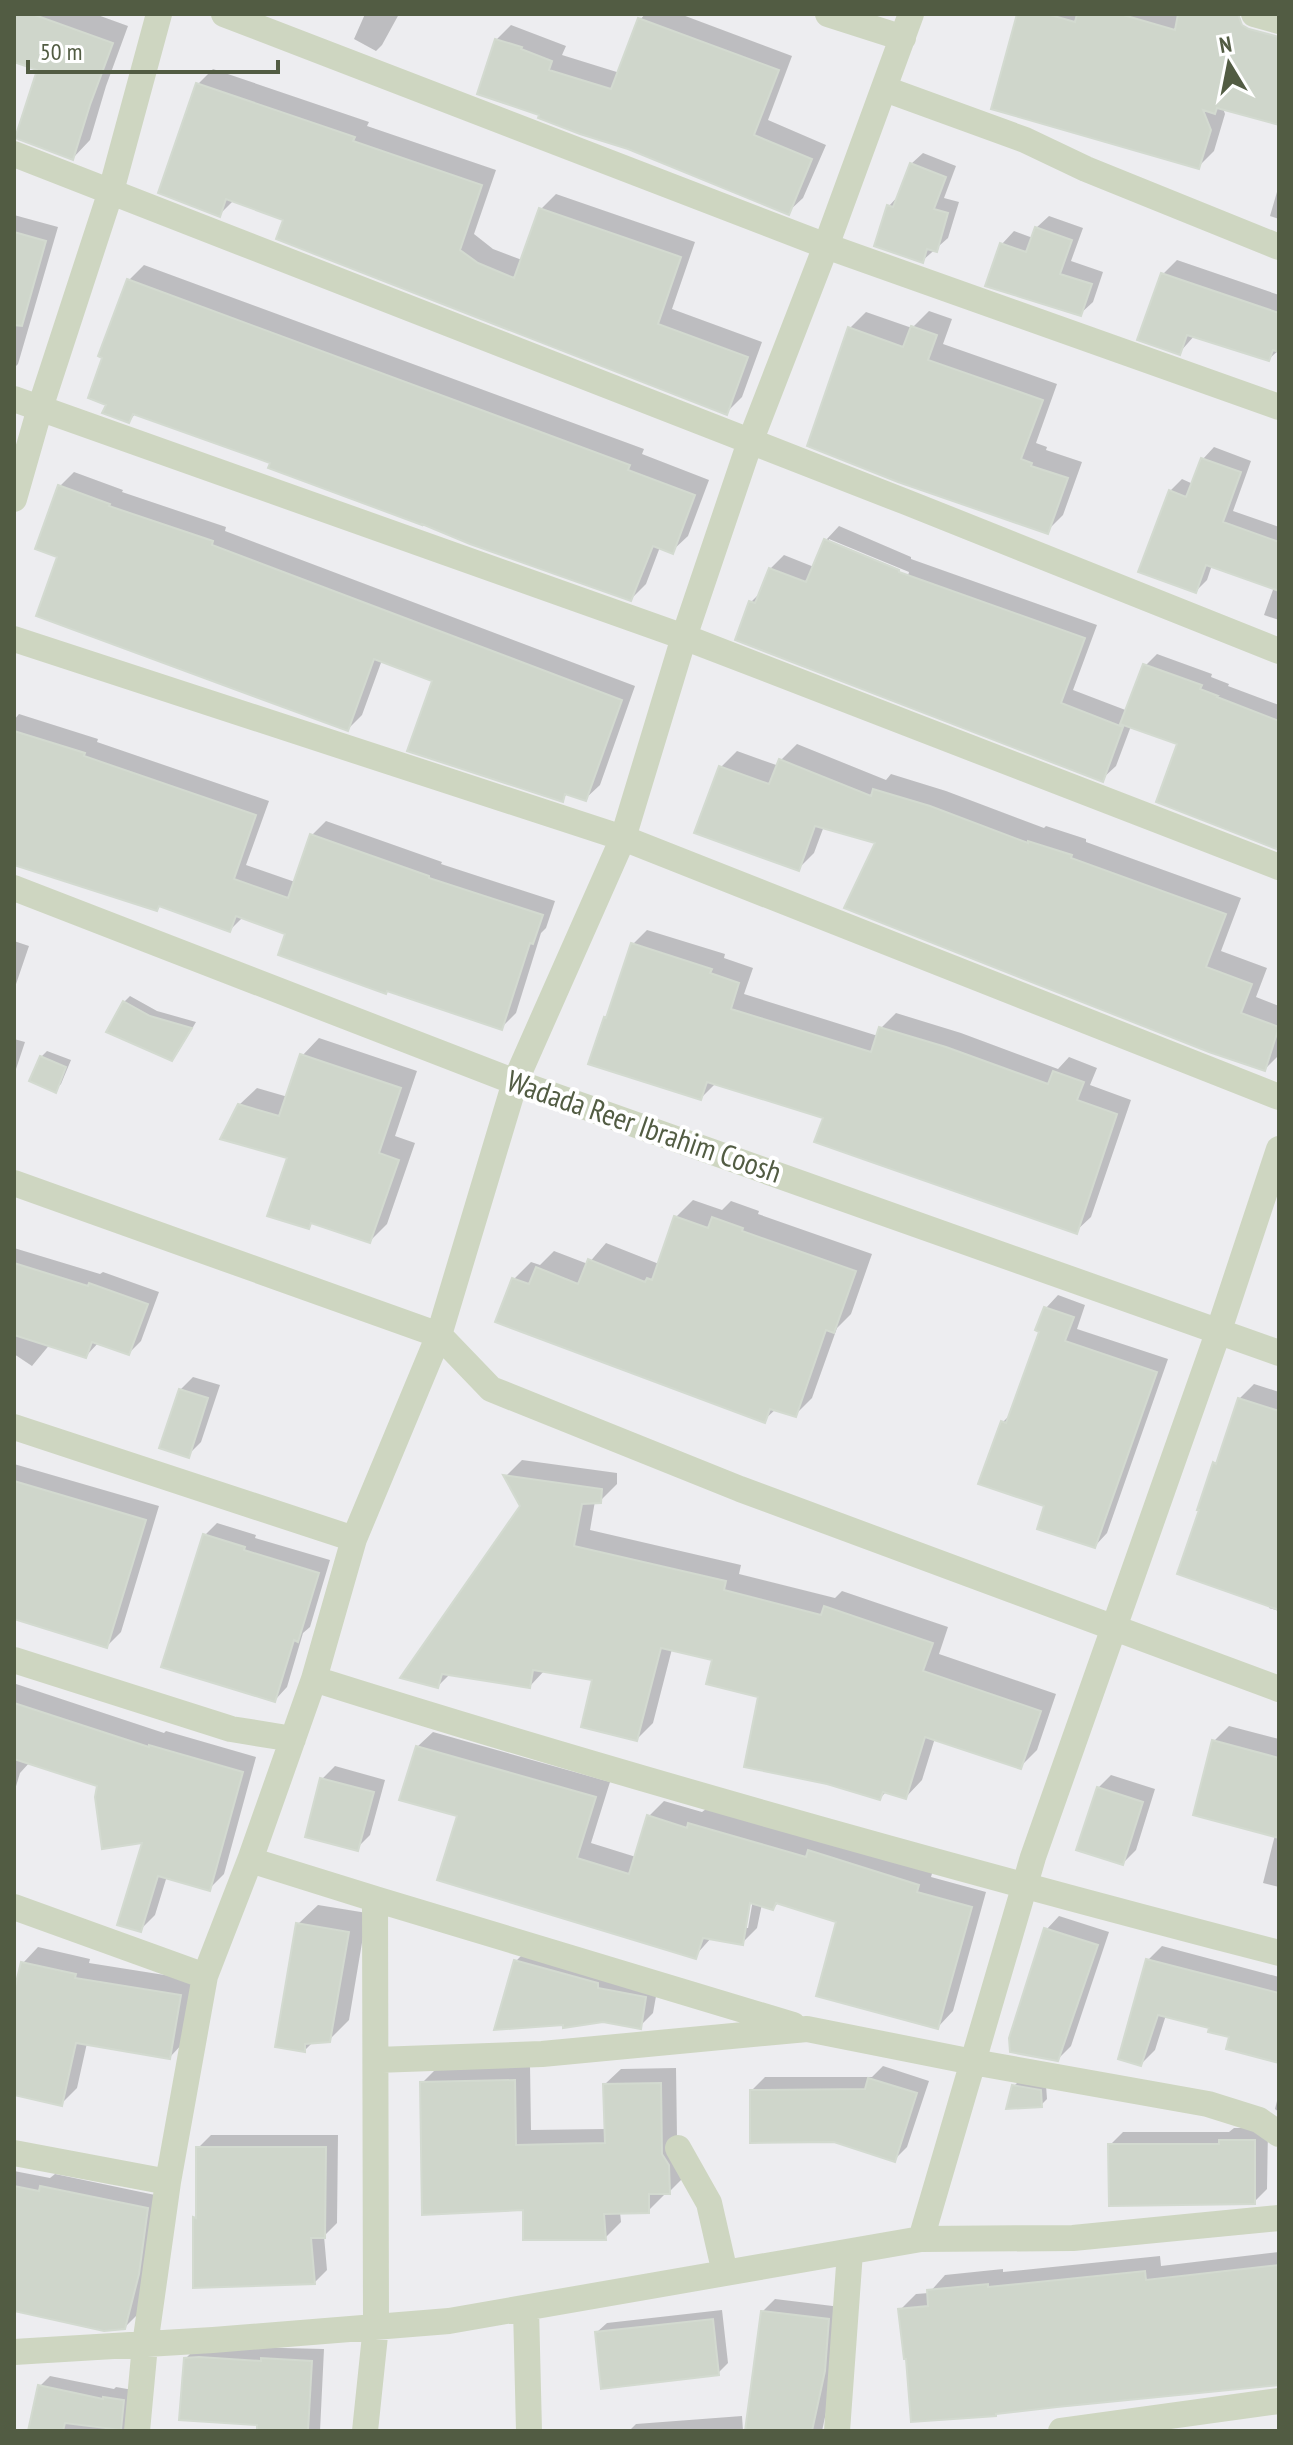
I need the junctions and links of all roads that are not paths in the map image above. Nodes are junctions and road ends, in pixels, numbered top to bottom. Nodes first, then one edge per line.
1 (159, 14) edge
2 (224, 14) edge
3 (828, 14) edge
4 (1254, 14) edge
5 (1279, 21) edge
6 (907, 26) edge
7 (885, 89) junction
8 (14, 154) edge
9 (111, 191) junction
10 (826, 246) junction
11 (1279, 247) edge
12 (14, 399) edge
13 (1279, 407) edge
14 (40, 408) junction
15 (750, 442) junction
16 (14, 499) edge
17 (684, 637) junction
18 (14, 639) edge
19 (1279, 651) edge
20 (623, 838) junction
21 (1279, 867) edge
22 (14, 888) edge
23 (515, 1082) junction
24 (1279, 1097) edge
25 (1279, 1149) edge
26 (14, 1183) edge
27 (1219, 1330) junction
28 (439, 1335) junction
29 (1279, 1353) edge
30 (14, 1427) edge
31 (354, 1539) junction
32 (1114, 1627) junction
33 (14, 1660) edge
34 (314, 1679) junction
35 (1279, 1689) edge
36 (293, 1739) junction
37 (250, 1860) junction
38 (1025, 1887) junction
39 (375, 1899) junction
40 (14, 1907) edge
41 (1279, 1953) edge
42 (205, 1976) junction
43 (807, 2029) junction
44 (376, 2060) junction
45 (973, 2062) junction
46 (1279, 2134) edge
47 (678, 2148) dead end
48 (14, 2153) edge
49 (168, 2182) junction
50 (1279, 2218) edge
51 (921, 2239) junction
52 (850, 2252) junction
53 (725, 2273) junction
54 (526, 2308) junction
55 (376, 2326) junction
56 (145, 2345) junction
57 (14, 2352) edge
58 (1279, 2401) edge
59 (1129, 2426) edge
60 (137, 2431) edge
61 (365, 2431) edge
62 (529, 2431) edge
63 (837, 2431) edge
64 (1061, 2431) edge

1 - 9 street
2 - 10 street
3 - 6 street
4 - 5 street
6 - 7 street
7 - 10 street
7 - 11 street
8 - 9 street
9 - 14 street
9 - 15 street
10 - 13 street
10 - 15 street
12 - 14 street
14 - 16 street
14 - 17 street
15 - 17 street
15 - 19 street
17 - 20 street
17 - 21 street
18 - 20 street
20 - 23 street
20 - 24 street
22 - 23 street, Wadada Reer Ibrahim Coosh
23 - 27 street, Wadada Reer Ibrahim Coosh
23 - 28 street
25 - 27 street
26 - 28 street
27 - 29 street, Wadada Reer Ibrahim Coosh
27 - 32 street
28 - 31 street
28 - 32 street
30 - 31 street
31 - 34 street
32 - 35 street
32 - 38 street
33 - 36 street
34 - 36 street
34 - 38 street
36 - 37 street
37 - 39 street
37 - 42 street
38 - 41 street
38 - 45 street
39 - 43 street
39 - 44 street
40 - 42 street
42 - 49 street
43 - 44 street
43 - 45 street
44 - 55 street
45 - 46 street
45 - 51 street
47 - 53 street
48 - 49 street
49 - 56 street
50 - 51 street
51 - 52 street
52 - 53 street
52 - 63 street
53 - 54 street
54 - 55 street
54 - 62 street
55 - 56 street
55 - 61 street
56 - 57 street
56 - 60 street
58 - 59 street
59 - 64 street

